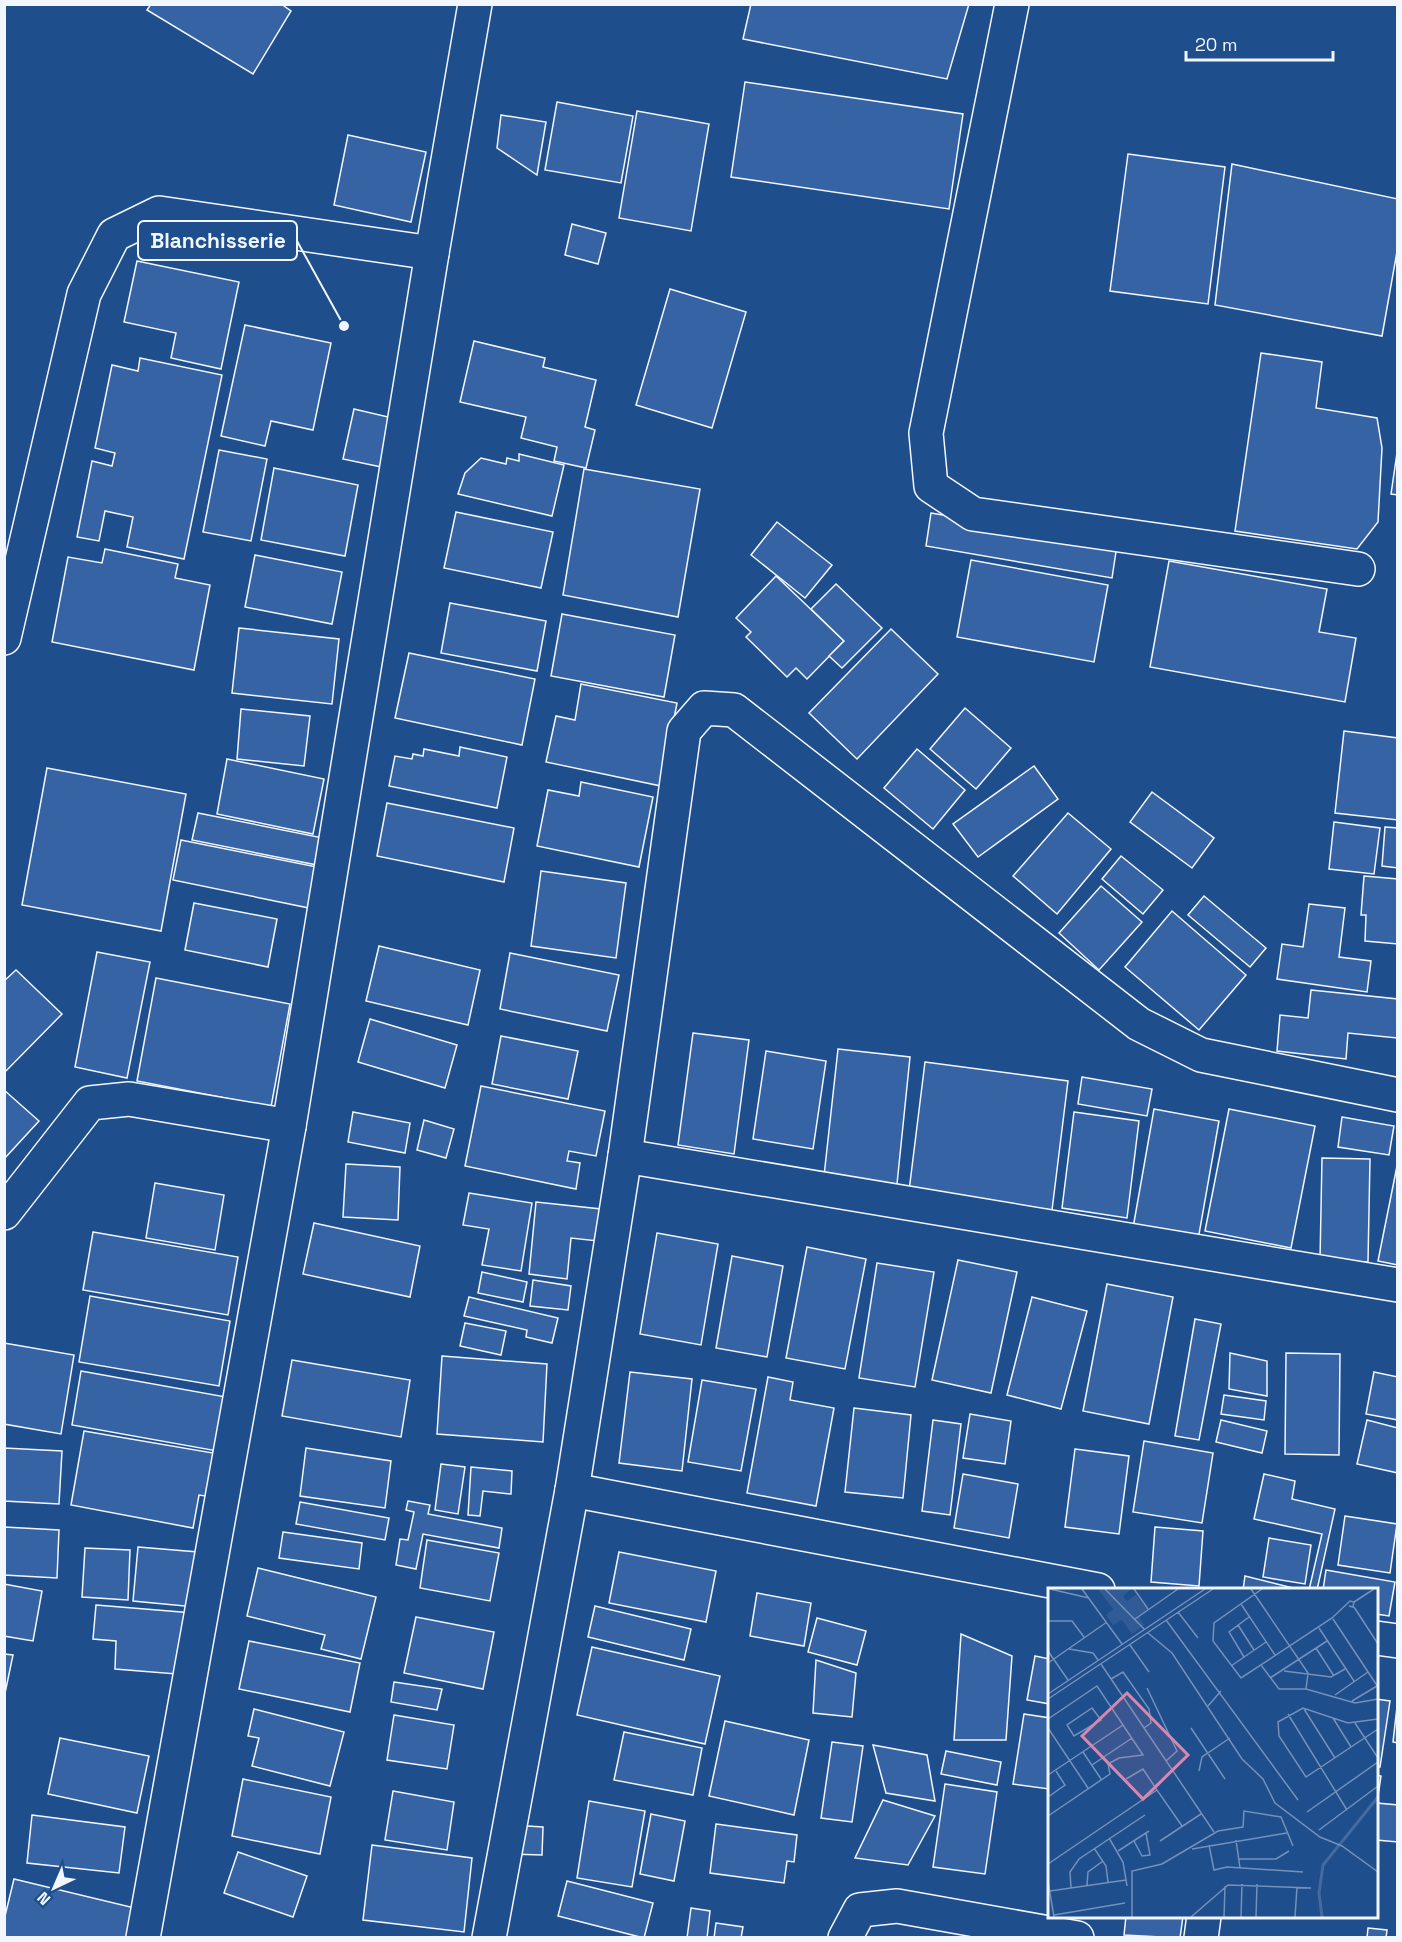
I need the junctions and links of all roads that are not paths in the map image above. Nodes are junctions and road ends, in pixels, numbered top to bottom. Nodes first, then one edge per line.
1 (475, 4) edge
2 (1012, 4) edge
3 (432, 253) junction
4 (1358, 569) dead end
5 (4, 638) edge
6 (1398, 1095) edge
7 (289, 1126) junction
8 (625, 1156) junction
9 (4, 1213) edge
10 (1398, 1285) edge
11 (572, 1490) junction
12 (1087, 1588) edge
13 (1378, 1638) edge
14 (1398, 1641) edge
15 (1204, 1918) edge
16 (143, 1938) edge
17 (489, 1938) edge
18 (845, 1938) edge
19 (1077, 1938) edge
20 (1201, 1938) edge

1 - 3 street
2 - 4 street
3 - 5 street
3 - 7 street
6 - 8 street
7 - 9 street
7 - 16 street
8 - 10 street
8 - 11 street
11 - 12 street
11 - 17 street
13 - 14 street
15 - 20 street
18 - 19 street

